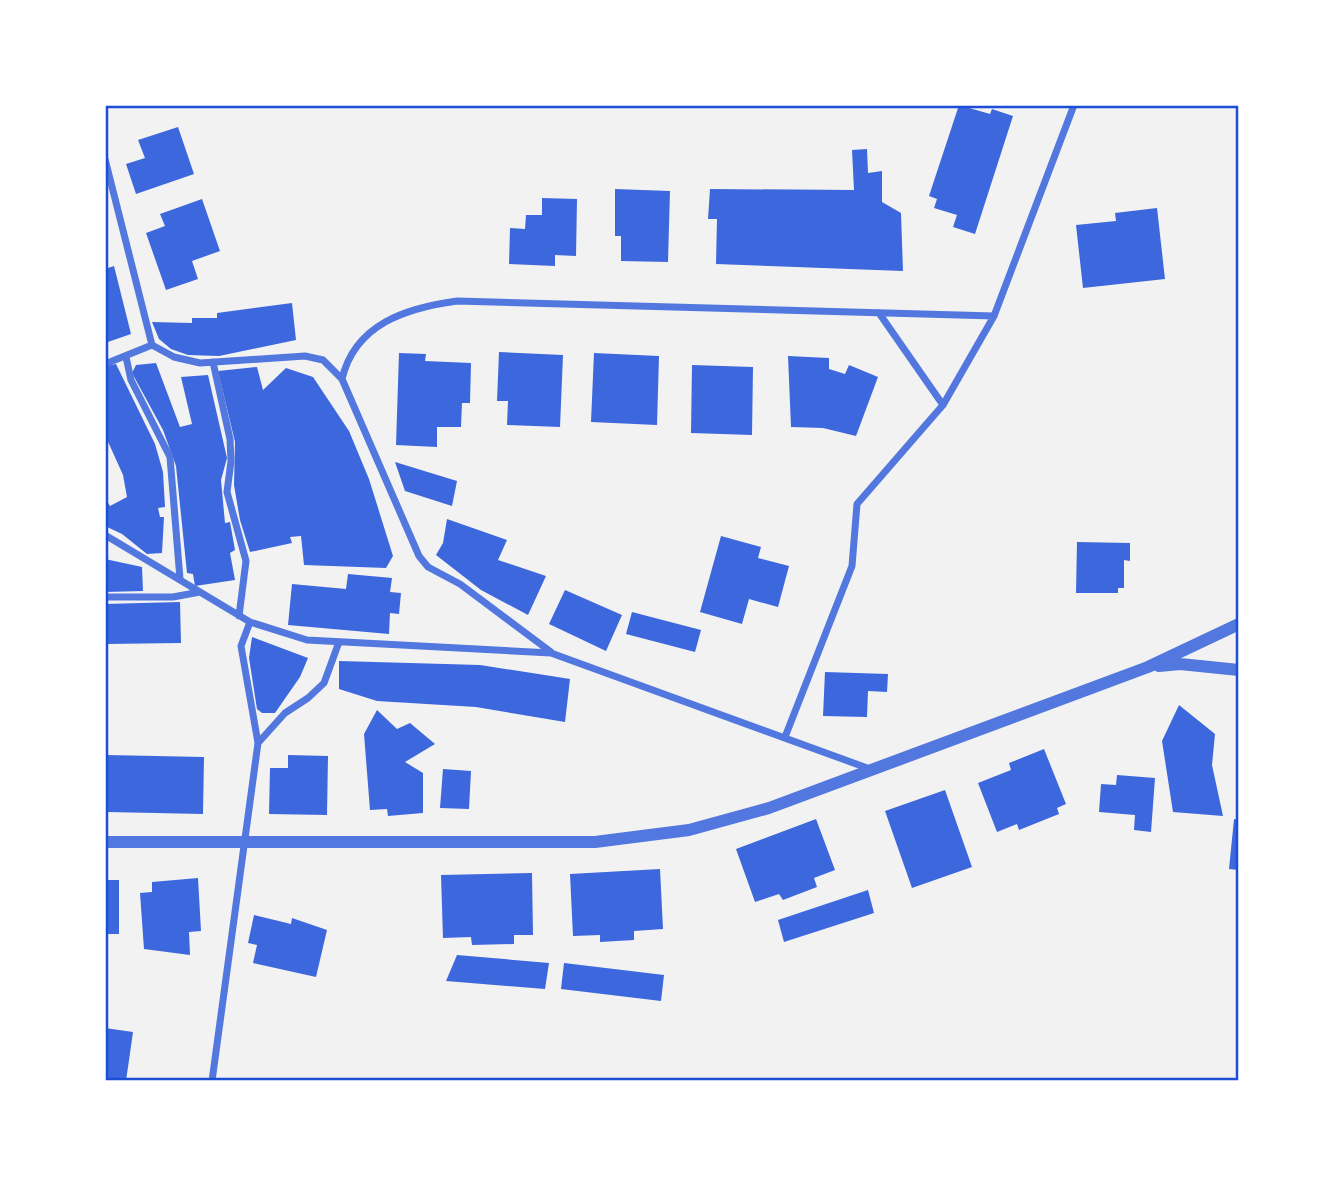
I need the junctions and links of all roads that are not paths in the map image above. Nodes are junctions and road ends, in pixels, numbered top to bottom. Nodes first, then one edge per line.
1 (1074, 105) edge
2 (105, 159) edge
3 (880, 313) junction
4 (994, 316) junction
5 (152, 345) junction
6 (126, 357) junction
7 (213, 362) junction
8 (105, 364) edge
9 (342, 379) junction
10 (943, 405) junction
11 (105, 535) edge
12 (180, 579) junction
13 (201, 592) junction
14 (105, 597) edge
15 (239, 615) junction
16 (250, 622) junction
17 (1239, 624) edge
18 (339, 642) junction
19 (551, 653) junction
20 (1148, 667) junction
21 (1239, 670) edge
22 (785, 737) junction
23 (258, 743) junction
24 (870, 769) junction
25 (105, 842) edge
26 (244, 842) junction
27 (212, 1081) edge

1 - 4 street
2 - 5 street
3 - 4 street
3 - 9 street
3 - 10 street
4 - 10 street
5 - 6 street
5 - 7 street
6 - 8 street
6 - 12 street
7 - 9 street
7 - 15 street
9 - 19 street
10 - 22 street
11 - 12 street
12 - 13 street
13 - 14 street
13 - 15 street
15 - 16 street
16 - 18 street
16 - 23 street
17 - 20 street
18 - 19 street
18 - 23 street
19 - 22 street
20 - 21 street
20 - 24 street
22 - 24 street
23 - 26 street
24 - 26 street
25 - 26 street
26 - 27 street

